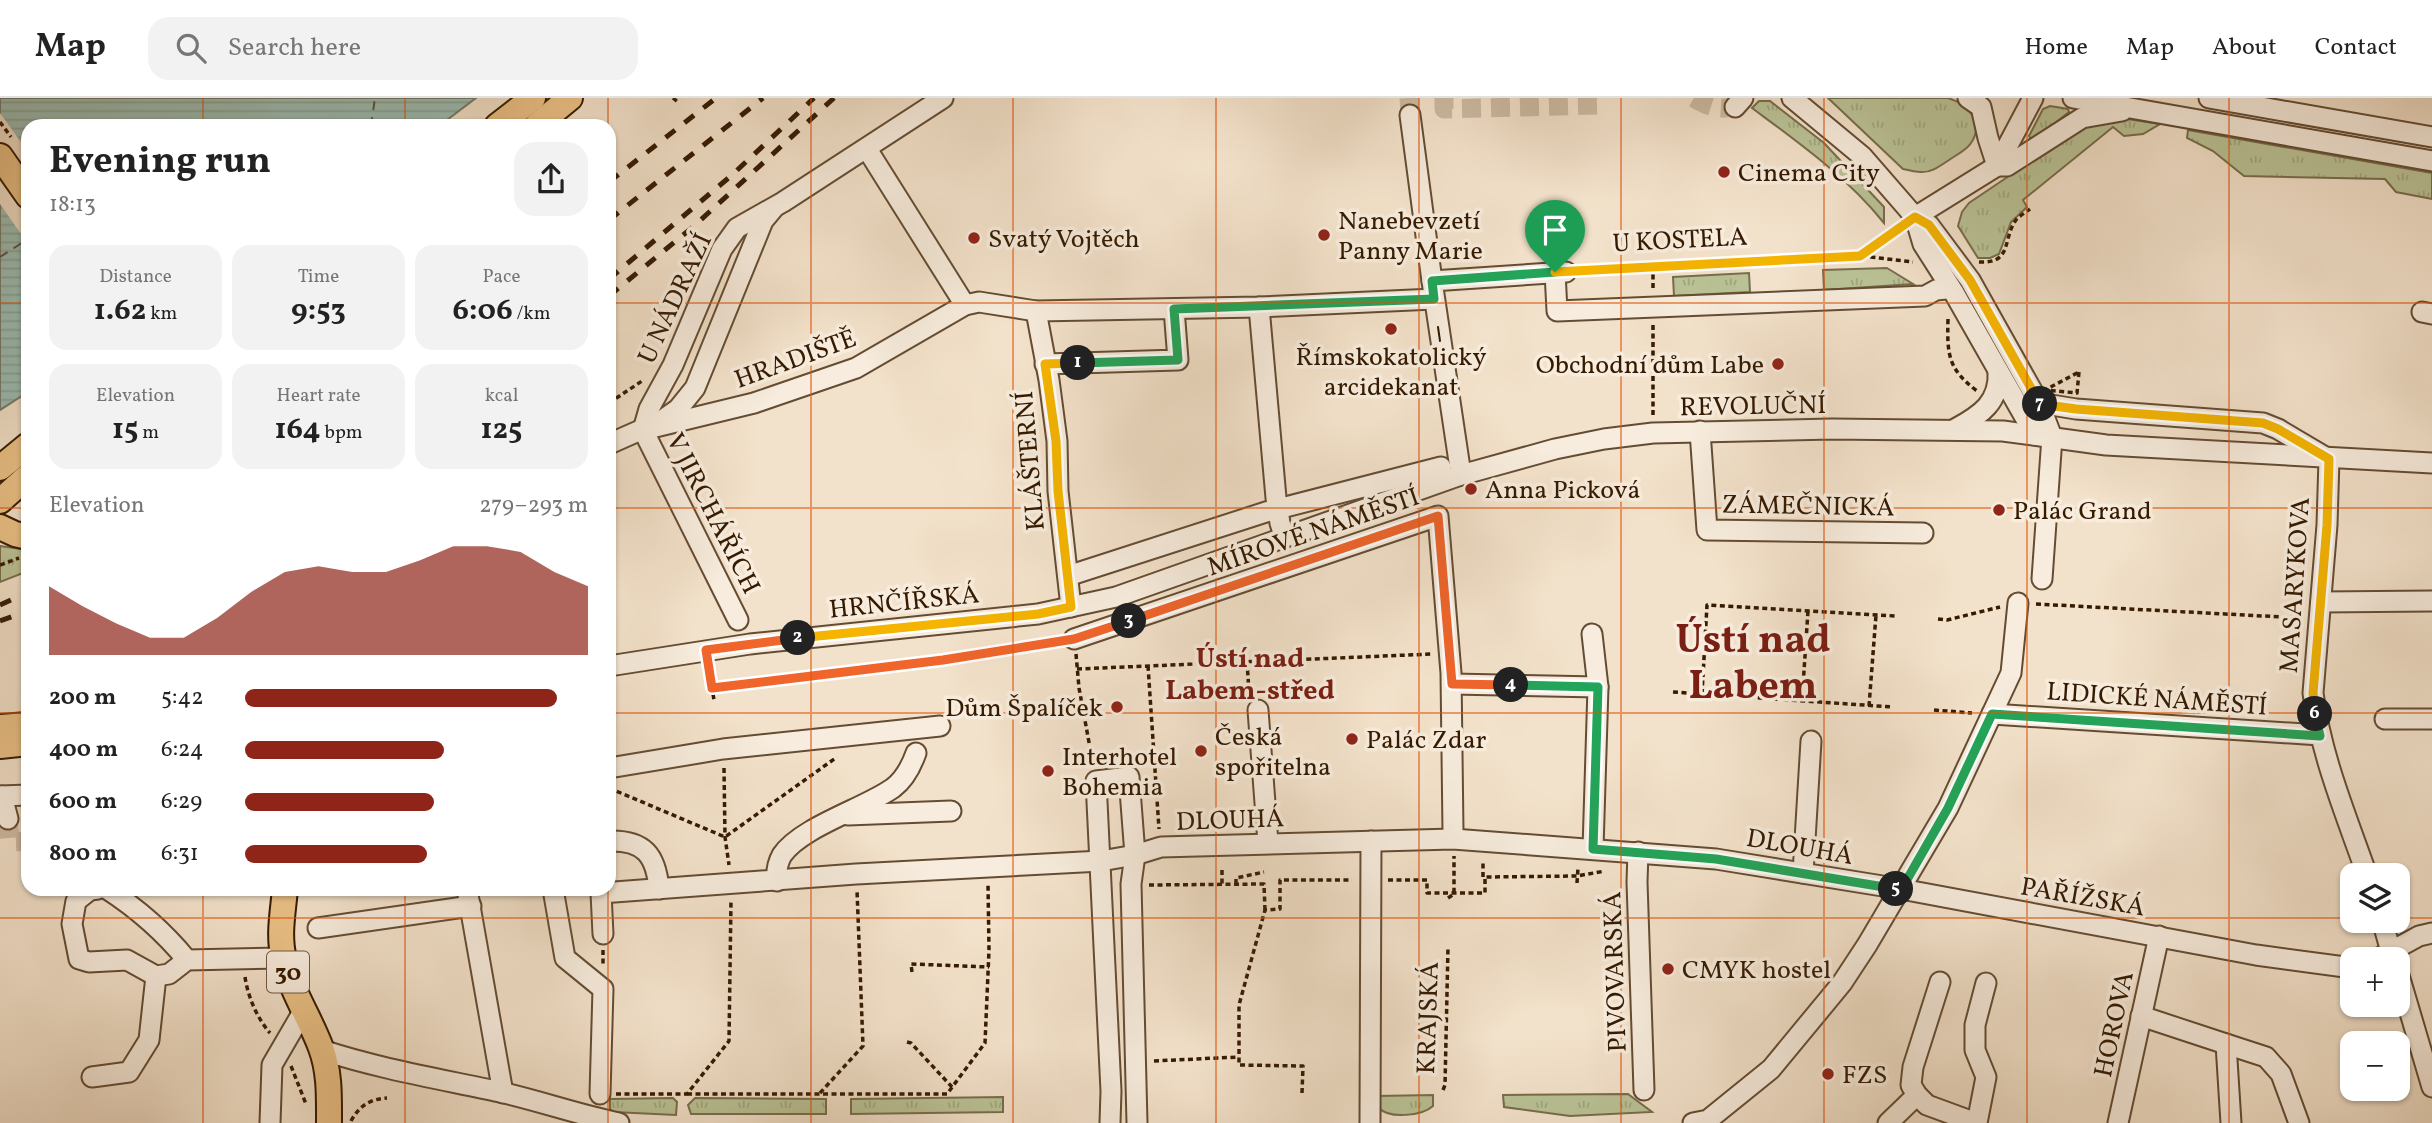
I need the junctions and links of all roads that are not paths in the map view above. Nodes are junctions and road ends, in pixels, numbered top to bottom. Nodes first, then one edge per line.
1 (533, 98) edge
2 (570, 98) edge
3 (943, 98) edge
4 (1792, 98) edge
5 (1968, 98) edge
6 (2033, 98) edge
7 (2073, 98) edge
8 (2209, 98) edge
9 (2134, 109) junction
10 (1410, 115) tunnel mouth
11 (506, 119) edge
12 (544, 119) edge
13 (2432, 137) edge
14 (867, 149) junction
15 (0, 156) edge
16 (2432, 161) edge
17 (1997, 166) junction
18 (21, 186) edge
19 (775, 206) junction
20 (1915, 217) junction
21 (1946, 289) dead end
22 (1433, 290) junction
23 (965, 306) junction
24 (1259, 307) junction
25 (1174, 309) junction
26 (1037, 311) junction
27 (1045, 364) junction
28 (1998, 370) junction
29 (2042, 397) junction
30 (643, 430) junction
31 (1700, 431) junction
32 (1952, 431) junction
33 (2043, 436) junction
34 (616, 441) edge
35 (21, 451) edge
36 (2329, 459) junction
37 (2432, 463) edge
38 (1441, 467) dead end
39 (0, 468) edge
40 (1461, 475) junction
41 (21, 482) edge
42 (0, 501) edge
43 (1278, 509) junction
44 (0, 527) edge
45 (1923, 533) dead end
46 (21, 535) edge
47 (1284, 536) junction
48 (1073, 574) dead end
49 (2042, 579) dead end
50 (2432, 601) edge
51 (2321, 602) junction
52 (2018, 603) road end
53 (1071, 607) junction
54 (1038, 614) joint
55 (738, 620) dead end
56 (1592, 634) dead end
57 (1074, 639) road end
58 (616, 665) edge
59 (1451, 670) junction
60 (1598, 687) junction
61 (1258, 710) dead end
62 (1992, 714) junction
63 (2385, 719) dead end
64 (2432, 719) edge
65 (21, 726) edge
66 (940, 726) dead end
67 (0, 727) edge
68 (2320, 736) junction
69 (1811, 741) dead end
70 (21, 744) edge
71 (0, 746) edge
72 (916, 753) dead end
73 (616, 767) edge
74 (21, 795) edge
75 (1, 796) edge
76 (951, 811) dead end
77 (840, 815) junction
78 (8, 819) tunnel mouth
79 (1453, 832) dead end
80 (616, 841) edge
81 (1371, 841) junction
82 (1268, 843) junction
83 (1638, 852) junction
84 (1135, 855) junction
85 (1586, 855) junction
86 (1101, 861) junction
87 (2363, 863) edge
88 (1803, 873) junction
89 (777, 881) junction
90 (659, 888) junction
91 (1901, 890) junction
92 (616, 891) edge
93 (82, 896) edge
94 (118, 896) edge
95 (284, 896) edge
96 (554, 896) edge
97 (601, 896) edge
98 (469, 897) edge
99 (318, 928) dead end
100 (2432, 933) edge
101 (603, 934) road end
102 (2159, 936) junction
103 (2401, 947) edge
104 (2256, 955) junction
105 (284, 958) junction
106 (187, 960) junction
107 (2340, 966) edge
108 (2340, 975) edge
109 (156, 976) junction
110 (1940, 982) dead end
111 (1986, 983) dead end
112 (304, 1010) junction
113 (2141, 1016) junction
114 (2409, 1017) edge
115 (2226, 1044) junction
116 (322, 1050) junction
117 (92, 1077) dead end
118 (2432, 1087) edge
119 (1644, 1090) dead end
120 (503, 1093) junction
121 (1917, 1095) junction
122 (582, 1105) edge
123 (1705, 1122) edge
124 (270, 1123) edge
125 (329, 1123) edge
126 (619, 1123) edge
127 (1110, 1123) edge
128 (1137, 1123) edge
129 (1370, 1123) edge
130 (1888, 1123) edge
131 (1976, 1123) edge
132 (2118, 1123) edge
133 (2231, 1123) edge
134 (2299, 1123) edge

1 - 11 main road
2 - 12 main road
3 - 14 street, U NÁDRAŽÍ
4 - 20 street
5 - 17 street
6 - 17 street
7 - 9 street
8 - 13 street
9 - 16 street
9 - 17 street
10 - 22 street
14 - 19 street, U NÁDRAŽÍ
14 - 23 street
15 - 18 main road
17 - 20 street
19 - 30 street, U NÁDRAŽÍ
19 - 30 street, U NÁDRAŽÍ
20 - 28 street
20 - 29 street
21 - 22 street
22 - 24 street
22 - 40 street
23 - 26 street, HRADIŠTĚ
23 - 30 street, HRADIŠTĚ
24 - 25 street
24 - 43 street
25 - 26 street
25 - 27 street
26 - 27 street, KLÁŠTERNÍ
27 - 53 street, KLÁŠTERNÍ
28 - 32 street
28 - 33 street
29 - 33 street
29 - 36 street, REVOLUČNÍ
30 - 34 street, U NÁDRAŽÍ
30 - 55 street, V JIRCHÁŘÍCH
31 - 32 street, REVOLUČNÍ
31 - 40 street, REVOLUČNÍ
31 - 45 street, ZÁMEČNICKÁ
32 - 33 street, REVOLUČNÍ
33 - 36 street, REVOLUČNÍ
33 - 49 street
35 - 39 main road
36 - 37 street, REVOLUČNÍ
36 - 51 street, MASARYKOVA
38 - 43 street
40 - 47 street, MÍROVÉ NÁMĚSTÍ
41 - 42 main road
43 - 47 street
43 - 48 street
44 - 46 main road
47 - 53 street, MÍROVÉ NÁMĚSTÍ
50 - 51 street
51 - 68 street, MASARYKOVA
52 - 62 street
53 - 54 street, MÍROVÉ NÁMĚSTÍ
54 - 58 street, HRNČÍŘSKÁ
56 - 60 street
57 - 59 street, MÍROVÉ NÁMĚSTÍ
59 - 60 street
59 - 79 street
60 - 85 street
61 - 82 street
62 - 68 street, LIDICKÉ NÁMĚSTÍ
62 - 91 street
63 - 64 street
65 - 67 main road
66 - 73 street
68 - 87 street, MASARYKOVA
69 - 88 street
70 - 71 main road
72 - 77 street
74 - 75 street
75 - 78 street
76 - 77 street
77 - 89 street
80 - 90 street
81 - 82 street, DLOUHÁ
81 - 85 street, DLOUHÁ
81 - 129 street
82 - 84 street, DLOUHÁ
83 - 85 street, DLOUHÁ
83 - 88 street, DLOUHÁ
83 - 119 street, PIVOVARSKÁ
84 - 86 street, DLOUHÁ
84 - 86 street
84 - 128 street
86 - 89 street, DLOUHÁ
86 - 127 street
88 - 91 street, DLOUHÁ
89 - 90 street, DLOUHÁ
90 - 92 street, DLOUHÁ
91 - 102 street, PAŘÍŽSKÁ
91 - 123 street
93 - 109 street
94 - 106 street
95 - 105 main road, 30
96 - 122 street
97 - 101 street, DLOUHÁ
98 - 99 street
98 - 120 street
100 - 103 street
102 - 104 street, PAŘÍŽSKÁ
102 - 113 street, HOROVA
104 - 107 street, PAŘÍŽSKÁ
104 - 108 street, PAŘÍŽSKÁ
105 - 106 street
105 - 112 main road, 30
106 - 109 street
109 - 117 street
110 - 121 street
111 - 131 street
112 - 116 main road, 30
112 - 124 street
113 - 115 street
113 - 132 street, HOROVA
114 - 118 street
115 - 133 street
115 - 134 street
116 - 120 street
116 - 125 main road, 30
120 - 122 street
121 - 130 street
121 - 131 street
122 - 126 street

